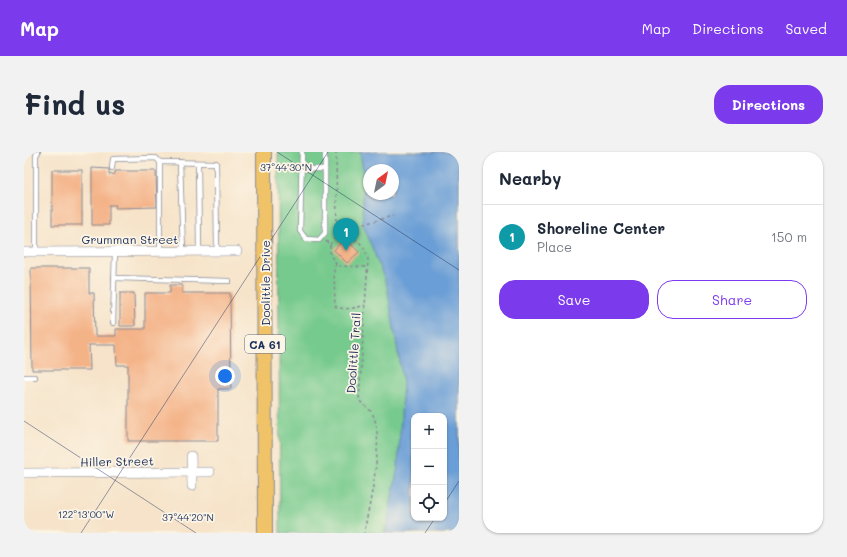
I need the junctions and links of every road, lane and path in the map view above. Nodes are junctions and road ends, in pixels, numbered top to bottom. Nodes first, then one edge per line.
1 (38, 152) edge
2 (264, 152) edge
3 (302, 152) edge
4 (325, 152) edge
5 (336, 152) edge
6 (160, 162) junction
7 (180, 162) junction
8 (198, 163) junction
9 (112, 168) dead end
10 (301, 169) junction
11 (325, 169) junction
12 (393, 216) dead end
13 (363, 224) dead end
14 (322, 236) junction
15 (337, 237) junction
16 (330, 245) junction
17 (199, 250) junction
18 (115, 251) junction
19 (160, 251) junction
20 (183, 251) junction
21 (218, 251) junction
22 (237, 251) dead end
23 (24, 252) edge
24 (36, 252) junction
25 (336, 264) junction
26 (367, 267) junction
27 (114, 278) junction
28 (229, 281) dead end
29 (365, 305) junction
30 (113, 324) dead end
31 (24, 377) edge
32 (35, 377) dead end
33 (191, 456) dead end
34 (191, 472) junction
35 (210, 472) dead end
36 (24, 473) edge
37 (192, 486) dead end
38 (265, 533) edge
39 (364, 533) edge

1 - 24 lane
2 - 38 main road, Doolittle Drive / CA 61
3 - 10 lane
4 - 11 lane
5 - 15 path
6 - 7 lane
6 - 9 lane
6 - 19 lane
7 - 8 lane
7 - 20 lane
8 - 17 lane
8 - 21 lane
10 - 11 lane
10 - 14 lane
11 - 14 lane
12 - 13 path
14 - 16 path
15 - 16 path
15 - 26 path, Doolittle Trail
16 - 25 path
17 - 20 street, Grumman Street
17 - 21 street, Grumman Street
18 - 19 street, Grumman Street
18 - 24 street, Grumman Street
18 - 27 lane
19 - 20 street, Grumman Street
21 - 22 street, Grumman Street
23 - 24 street, Grumman Street
25 - 26 path
25 - 29 path
26 - 29 path, Doolittle Trail
27 - 28 lane
27 - 30 lane
29 - 39 path, Doolittle Trail
31 - 32 lane
33 - 34 street
34 - 35 street, Hiller Street
34 - 36 street, Hiller Street
34 - 37 street

